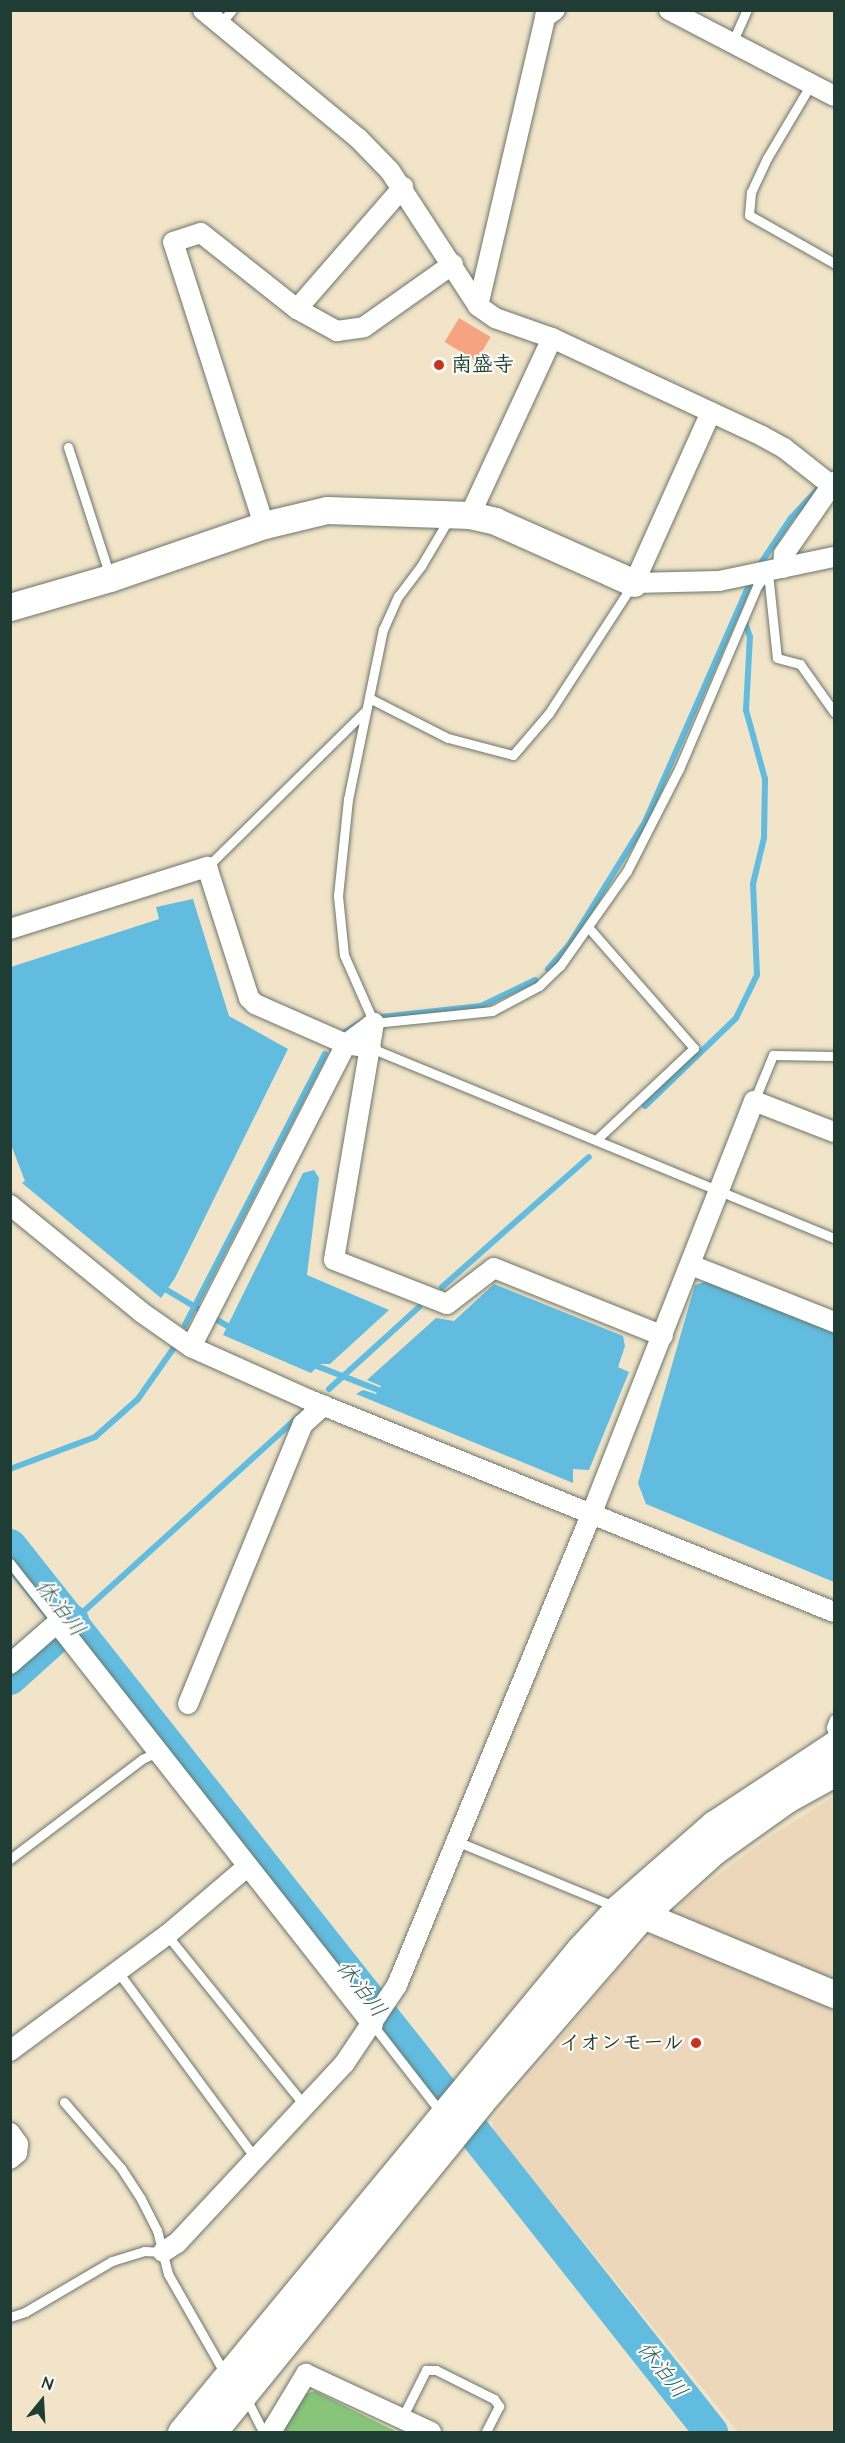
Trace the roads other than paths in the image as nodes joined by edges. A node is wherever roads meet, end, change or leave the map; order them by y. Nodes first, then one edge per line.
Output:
1 (203, 10) edge
2 (669, 10) edge
3 (747, 10) edge
4 (546, 13) edge
5 (226, 17) edge
6 (732, 43) junction
7 (811, 84) junction
8 (834, 96) edge
9 (403, 187) junction
10 (834, 263) edge
11 (453, 264) junction
12 (478, 306) junction
13 (297, 309) junction
14 (552, 338) junction
15 (711, 412) junction
16 (68, 447) dead end
17 (833, 487) edge
18 (462, 514) junction
19 (264, 525) junction
20 (834, 557) edge
21 (776, 570) junction
22 (110, 578) junction
23 (634, 583) junction
24 (10, 607) edge
25 (371, 699) junction
26 (364, 712) junction
27 (834, 712) edge
28 (207, 867) junction
29 (588, 927) junction
30 (10, 930) edge
31 (374, 1023) junction
32 (346, 1044) junction
33 (371, 1048) junction
34 (834, 1056) edge
35 (754, 1101) junction
36 (834, 1132) edge
37 (596, 1140) junction
38 (720, 1190) junction
39 (10, 1205) edge
40 (834, 1238) edge
41 (691, 1265) junction
42 (834, 1322) edge
43 (663, 1336) junction
44 (190, 1347) junction
45 (324, 1405) junction
46 (591, 1515) junction
47 (10, 1563) edge
48 (834, 1612) edge
49 (57, 1623) junction
50 (10, 1664) edge
51 (188, 1704) dead end
52 (834, 1719) edge
53 (834, 1738) edge
54 (834, 1745) edge
55 (157, 1752) junction
56 (834, 1773) edge
57 (456, 1840) junction
58 (10, 1859) edge
59 (247, 1867) junction
60 (631, 1912) junction
61 (167, 1935) junction
62 (118, 1971) junction
63 (834, 1994) edge
64 (375, 2022) junction
65 (10, 2051) edge
66 (64, 2102) dead end
67 (304, 2105) junction
68 (451, 2122) junction
69 (10, 2133) edge
70 (255, 2158) junction
71 (10, 2159) edge
72 (163, 2252) junction
73 (10, 2317) edge
74 (235, 2386) junction
75 (402, 2418) junction
76 (181, 2433) edge
77 (213, 2433) edge
78 (263, 2433) edge
79 (271, 2433) edge
80 (431, 2433) edge
81 (486, 2433) edge

1 - 5 street
2 - 6 street
3 - 6 lane
4 - 12 street
5 - 9 street
6 - 7 street
7 - 8 street
7 - 10 lane
9 - 11 street
9 - 13 street
11 - 12 street
11 - 13 street
12 - 14 street
13 - 19 street
14 - 15 street
14 - 18 street
15 - 17 street
15 - 23 street
16 - 22 lane
17 - 21 street
18 - 19 street
18 - 23 street
18 - 25 lane
19 - 22 street
20 - 21 street
21 - 23 street
21 - 27 lane
21 - 29 lane
22 - 24 street
23 - 25 lane
25 - 26 lane
26 - 28 lane
26 - 31 lane
28 - 30 street
28 - 32 street
29 - 31 lane
29 - 37 lane
31 - 32 street
31 - 33 street
32 - 33 street
32 - 44 street
33 - 37 lane
33 - 43 street
34 - 35 lane
35 - 36 street
35 - 38 street
37 - 38 lane
38 - 40 lane
38 - 41 street
39 - 44 street
41 - 42 street
41 - 43 street
43 - 46 street
44 - 45 street
45 - 46 street
45 - 51 street
46 - 48 street
46 - 57 street
47 - 49 lane
49 - 50 street
49 - 55 street
52 - 53 lane
54 - 60 street
55 - 58 lane
55 - 59 street
56 - 60 street
57 - 60 lane
57 - 64 street
59 - 61 street
59 - 64 street
60 - 63 street
60 - 68 street
61 - 62 street
61 - 67 lane
62 - 65 street
62 - 70 lane
64 - 67 street
64 - 68 lane
66 - 72 lane
67 - 70 street
68 - 74 street
69 - 71 street
70 - 72 street
72 - 73 lane
72 - 74 lane
74 - 76 street
74 - 77 street
74 - 78 lane
75 - 79 street
75 - 80 street
75 - 81 lane

